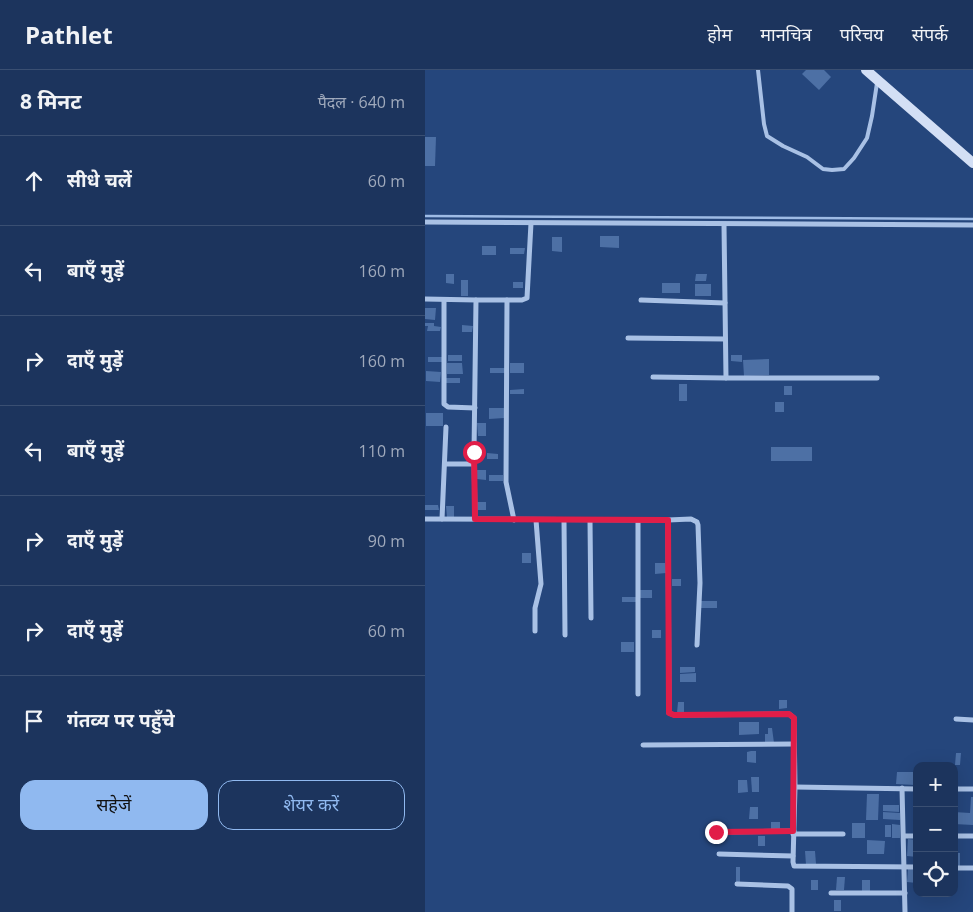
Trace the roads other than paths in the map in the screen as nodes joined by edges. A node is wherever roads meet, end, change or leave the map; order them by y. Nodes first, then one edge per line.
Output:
1 (758, 70) edge
2 (866, 70) edge
3 (877, 80) junction
4 (971, 159) edge
5 (425, 222) edge
6 (531, 224) junction
7 (724, 224) junction
8 (973, 225) edge
9 (425, 299) edge
10 (444, 300) junction
11 (476, 300) junction
12 (507, 300) junction
13 (641, 300) dead end
14 (725, 303) junction
15 (628, 338) dead end
16 (725, 339) junction
17 (653, 377) dead end
18 (726, 378) junction
19 (877, 378) dead end
20 (475, 408) junction
21 (446, 427) dead end
22 (446, 464) junction
23 (474, 464) junction
24 (425, 519) edge
25 (442, 519) junction
26 (475, 519) junction
27 (514, 520) junction
28 (536, 520) junction
29 (564, 520) junction
30 (590, 520) junction
31 (638, 520) junction
32 (668, 520) junction
33 (591, 618) dead end
34 (535, 632) dead end
35 (565, 634) dead end
36 (697, 645) dead end
37 (638, 694) dead end
38 (956, 719) dead end
39 (973, 720) edge
40 (795, 744) junction
41 (643, 745) dead end
42 (795, 787) junction
43 (902, 788) junction
44 (913, 788) edge
45 (958, 789) edge
46 (973, 789) edge
47 (716, 832) dead end
48 (793, 833) junction
49 (843, 834) dead end
50 (904, 836) junction
51 (913, 836) edge
52 (958, 836) edge
53 (973, 836) edge
54 (719, 854) dead end
55 (793, 856) junction
56 (904, 867) junction
57 (913, 867) edge
58 (958, 868) edge
59 (973, 868) edge
60 (737, 884) dead end
61 (831, 893) dead end
62 (905, 893) junction
63 (792, 912) edge
64 (905, 912) edge

1 - 3 lane
2 - 3 main road
3 - 4 main road
5 - 6 street
6 - 7 street
6 - 12 street
7 - 8 street
7 - 14 street
9 - 10 street
10 - 11 street
10 - 20 street
11 - 12 street
11 - 20 street
12 - 27 street
13 - 14 street
14 - 16 street
15 - 16 street
16 - 18 street
17 - 18 street
18 - 19 street
20 - 23 street
21 - 22 street
22 - 23 street
22 - 25 street
23 - 26 street
24 - 25 street
25 - 26 street
26 - 27 street
27 - 28 street
28 - 29 street
28 - 34 street
29 - 30 street
29 - 35 street
30 - 31 street
30 - 33 street
31 - 32 street
31 - 37 street
32 - 36 street
32 - 40 street
38 - 39 street
40 - 41 street
40 - 42 street
42 - 43 street
42 - 48 street
43 - 44 street
43 - 50 street
45 - 46 street
47 - 48 street
48 - 49 street
48 - 55 street
50 - 51 street
50 - 56 street
52 - 53 street
54 - 55 street
55 - 56 street
56 - 57 street
56 - 62 street
58 - 59 street
60 - 63 street
61 - 62 street
62 - 64 street

